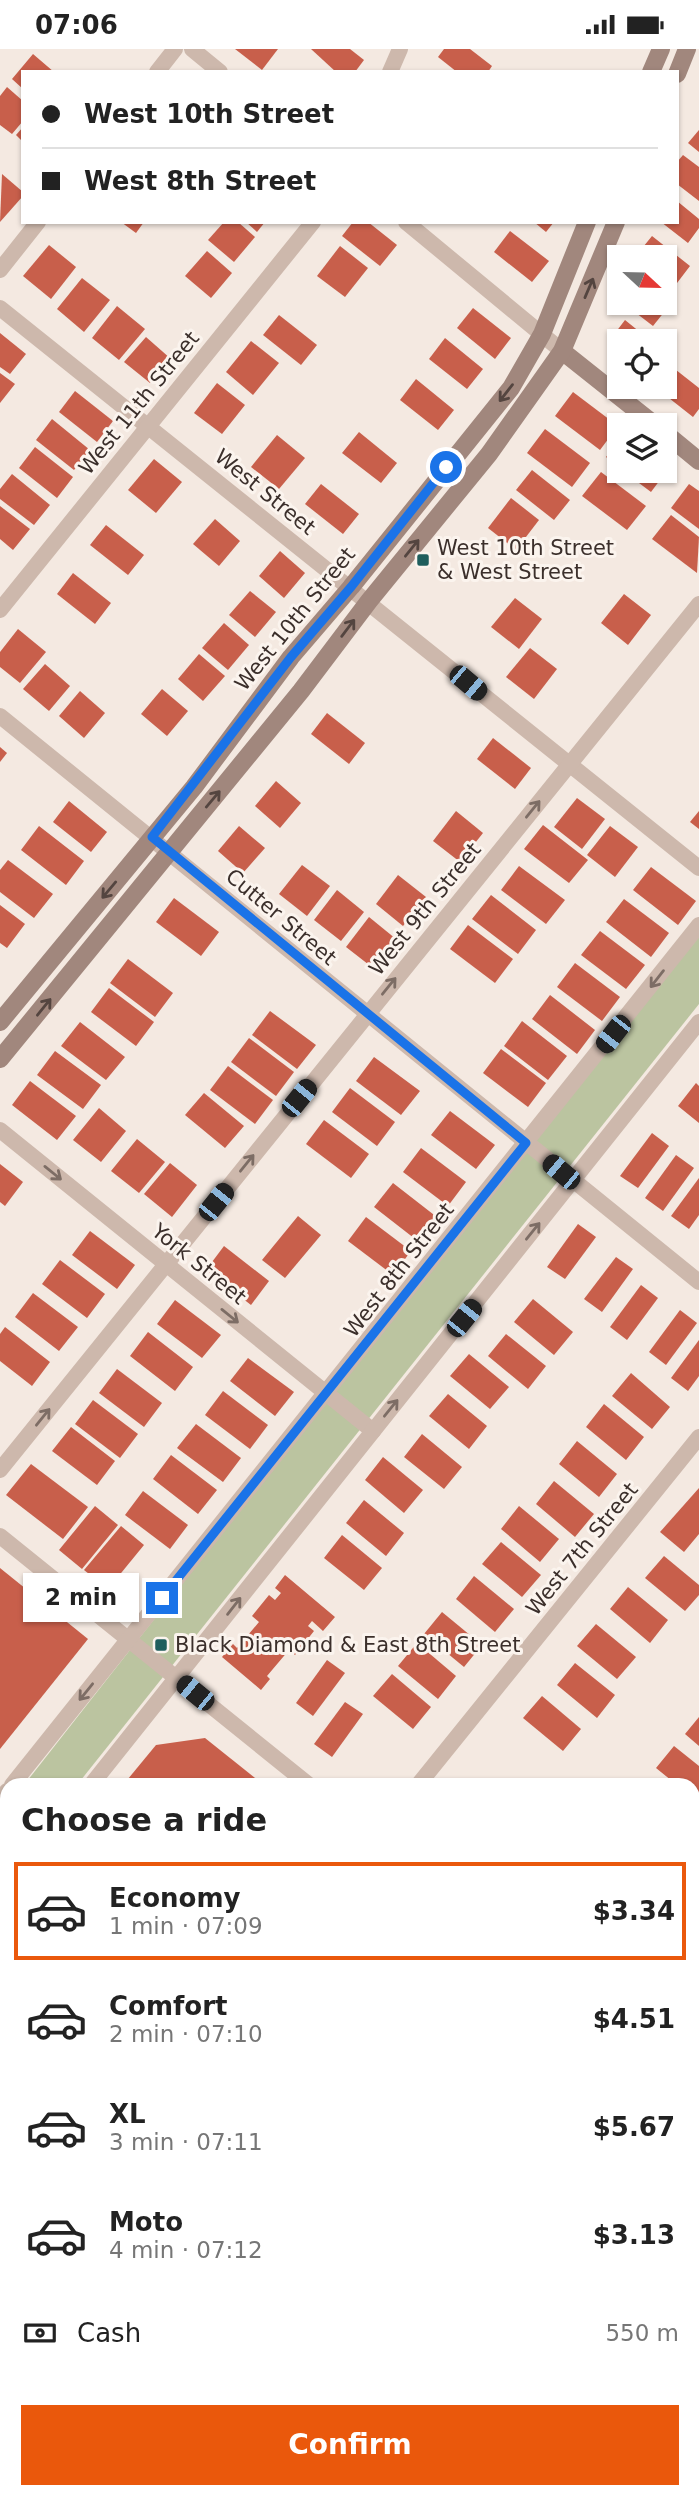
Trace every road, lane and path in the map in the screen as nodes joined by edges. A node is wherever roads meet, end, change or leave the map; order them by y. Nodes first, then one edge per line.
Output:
1 (175, 49) edge
2 (192, 49) edge
3 (400, 49) edge
4 (661, 49) edge
5 (687, 49) edge
6 (159, 70) edge
7 (218, 70) edge
8 (391, 70) edge
9 (652, 70) edge
10 (679, 70) edge
11 (36, 224) edge
12 (311, 224) edge
13 (409, 224) edge
14 (586, 224) edge
15 (615, 224) edge
16 (0, 271) edge
17 (0, 308) edge
18 (542, 334) junction
19 (562, 351) junction
20 (640, 413) edge
21 (148, 425) junction
22 (677, 443) edge
23 (699, 461) edge
24 (351, 587) junction
25 (369, 601) junction
26 (699, 604) edge
27 (0, 610) edge
28 (0, 716) edge
29 (569, 766) junction
30 (152, 837) junction
31 (170, 851) junction
32 (699, 868) edge
33 (699, 925) edge
34 (366, 1014) junction
35 (0, 1022) edge
36 (699, 1022) edge
37 (0, 1059) edge
38 (0, 1130) edge
39 (526, 1143) junction
40 (573, 1182) junction
41 (166, 1264) junction
42 (699, 1282) edge
43 (328, 1394) junction
44 (373, 1431) junction
45 (698, 1441) edge
46 (0, 1470) edge
47 (0, 1536) edge
48 (129, 1639) junction
49 (177, 1678) junction
50 (18, 1778) edge
51 (97, 1778) edge
52 (300, 1778) edge
53 (424, 1778) edge

1 - 6 street
2 - 7 street
3 - 8 street
4 - 9 main road
5 - 10 main road
11 - 16 street
12 - 21 street, West 11th Street
13 - 18 street
14 - 18 main road, West 10th Street
19 -> 15 main road
17 - 21 street, West Street
18 - 19 street
18 -> 24 main road, West 10th Street
19 - 20 main road
25 -> 19 main road
21 - 24 street, West Street
21 - 27 street, West 11th Street
22 - 23 main road
24 - 25 street, West Street
24 - 30 main road, West 10th Street
25 - 29 street, West Street
31 -> 25 main road
26 - 29 street, West 9th Street
28 - 30 street, Cutter Street
29 - 32 street, West Street
34 -> 29 street, West 9th Street
30 - 31 street, Cutter Street
30 -> 35 main road, West 10th Street
31 - 34 street, Cutter Street
37 -> 31 main road
33 -> 39 street, West 8th Street
34 - 39 street, Cutter Street
41 -> 34 street, West 9th Street
36 - 40 street
38 -> 41 street, York Street
39 - 40 street, Cutter Street
39 - 43 street, West 8th Street
40 - 42 street, Cutter Street
44 -> 40 street
41 -> 43 street, York Street
46 -> 41 street, West 9th Street
43 - 44 street, York Street
43 - 48 street, West 8th Street
49 -> 44 street
45 - 53 street, West 7th Street
47 - 48 street
48 - 49 street
48 -> 50 street, West 8th Street
49 - 51 street
49 - 52 street

